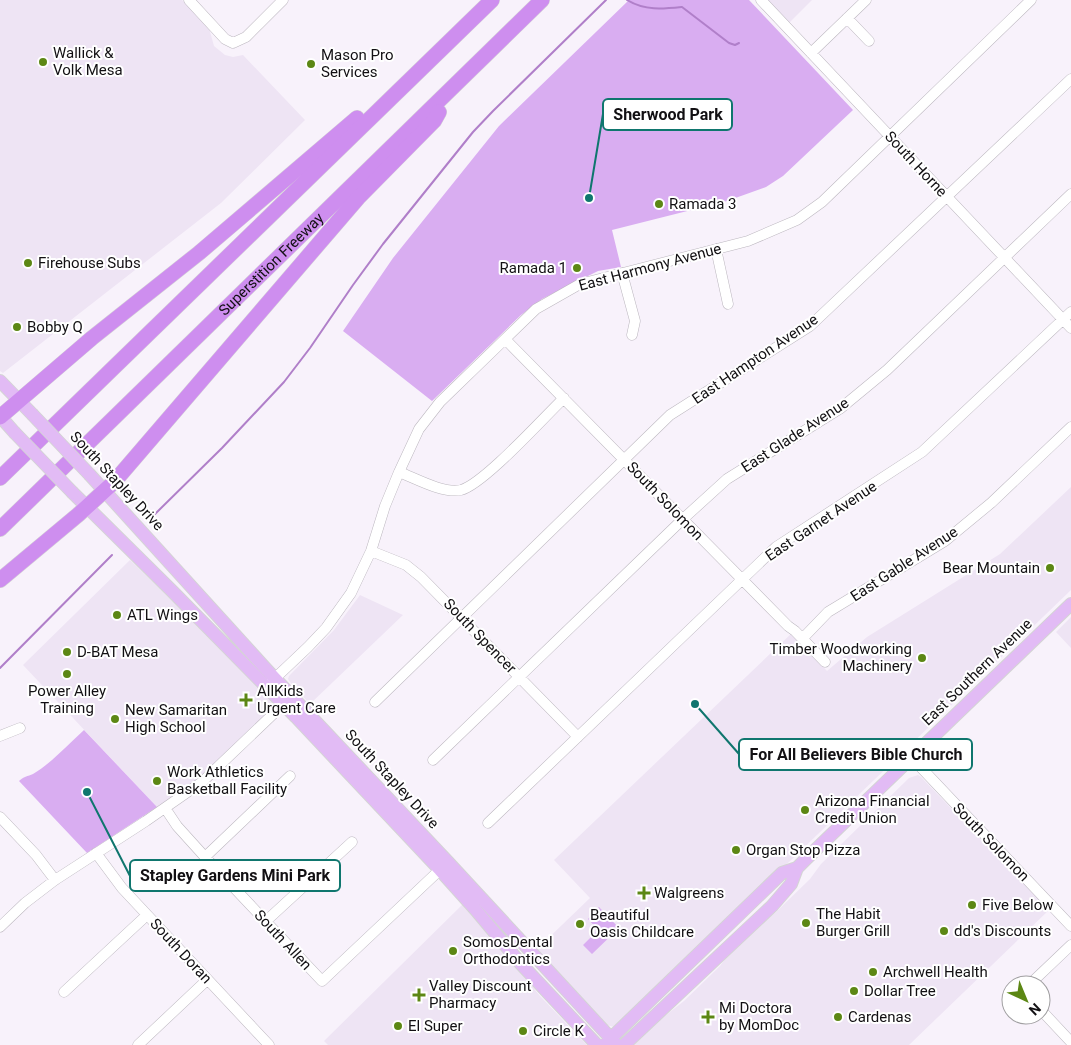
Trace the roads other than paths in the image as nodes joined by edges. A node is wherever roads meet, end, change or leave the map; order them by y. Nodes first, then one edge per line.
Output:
1 (189, 0) edge
2 (283, 0) edge
3 (491, 0) edge
4 (542, 0) edge
5 (761, 0) edge
6 (866, 0) edge
7 (1032, 0) edge
8 (847, 18) junction
9 (869, 41) dead end
10 (811, 53) junction
11 (1071, 79) edge
12 (457, 84) junction
13 (890, 136) junction
14 (1071, 194) edge
15 (947, 197) junction
16 (716, 249) junction
17 (1005, 257) junction
18 (622, 273) junction
19 (728, 304) dead end
20 (1071, 312) edge
21 (1063, 319) junction
22 (1071, 328) edge
23 (632, 335) dead end
24 (505, 338) junction
25 (0, 381) edge
26 (564, 398) junction
27 (19, 401) junction
28 (0, 417) edge
29 (1071, 427) edge
30 (625, 460) junction
31 (399, 472) junction
32 (0, 478) edge
33 (105, 491) junction
34 (87, 507) junction
35 (683, 519) junction
36 (0, 529) edge
37 (371, 551) junction
38 (742, 579) junction
39 (0, 580) edge
40 (174, 592) junction
41 (1071, 604) edge
42 (213, 612) junction
43 (461, 617) junction
44 (202, 622) junction
45 (802, 638) junction
46 (244, 645) junction
47 (825, 662) dead end
48 (520, 677) junction
49 (270, 682) junction
50 (288, 701) junction
51 (375, 702) dead end
52 (20, 728) dead end
53 (0, 736) edge
54 (578, 737) junction
55 (911, 757) junction
56 (433, 760) dead end
57 (290, 776) dead end
58 (165, 808) junction
59 (0, 817) edge
60 (488, 823) dead end
61 (352, 842) dead end
62 (96, 853) junction
63 (205, 857) junction
64 (444, 866) junction
65 (797, 868) junction
66 (54, 880) junction
67 (756, 899) junction
68 (147, 915) junction
69 (266, 921) junction
70 (1071, 926) edge
71 (0, 927) edge
72 (498, 935) junction
73 (712, 941) junction
74 (1071, 945) edge
75 (722, 952) junction
76 (532, 955) junction
77 (1040, 975) edge
78 (208, 980) junction
79 (686, 986) junction
80 (64, 992) dead end
81 (1051, 1021) edge
82 (1071, 1042) edge
83 (610, 1043) edge
84 (138, 1045) edge
85 (269, 1045) edge
86 (597, 1045) edge
87 (624, 1045) edge

1 - 2 street
3 - 27 highway
3 - 32 highway
4 - 12 highway, Superstition Freeway
5 - 10 street, South Horne
6 - 8 street
7 - 13 street, East Harmony Avenue
8 - 9 street
8 - 10 street
10 - 13 street, South Horne
11 - 15 street, East Hampton Avenue
12 - 33 highway
12 - 36 highway, Superstition Freeway
13 - 15 street, South Horne
13 - 16 street, East Harmony Avenue
14 - 17 street, East Glade Avenue
15 - 17 street, South Horne
15 - 30 street, East Hampton Avenue
16 - 18 street, East Harmony Avenue
16 - 19 street
17 - 21 street, South Horne
17 - 35 street, East Glade Avenue
18 - 23 street
18 - 24 street, East Harmony Avenue
20 - 21 street, East Garnet Avenue
21 - 22 street, South Horne
21 - 38 street, East Garnet Avenue
24 - 26 street, South Solomon
24 - 31 street, East Harmony Avenue
25 - 27 main road, South Stapley Drive
26 - 30 street, South Solomon
26 - 31 street
27 - 28 highway
27 - 33 main road, South Stapley Drive, bridge
28 - 34 main road, South Stapley Drive, bridge
29 - 45 street, East Gable Avenue
30 - 35 street, South Solomon
30 - 43 street, East Hampton Avenue
31 - 37 street, East Harmony Avenue
33 - 34 highway
33 - 42 main road, South Stapley Drive
34 - 39 highway
34 - 40 main road, South Stapley Drive
35 - 38 street, South Solomon
35 - 48 street, East Glade Avenue
37 - 43 street, South Spencer
37 - 49 street, East Harmony Avenue
38 - 45 street, South Solomon
38 - 54 street, East Garnet Avenue
40 - 42 main road
40 - 44 main road, South Stapley Drive
41 - 55 main road, East Southern Avenue
42 - 46 main road, South Stapley Drive
43 - 48 street, South Spencer
43 - 51 street, East Hampton Avenue
44 - 46 main road
44 - 49 main road, South Stapley Drive
45 - 47 street, South Solomon
46 - 49 main road, South Stapley Drive
48 - 54 street, South Spencer
48 - 56 street, East Glade Avenue
49 - 50 main road, South Stapley Drive
50 - 58 street
50 - 64 main road, South Stapley Drive
52 - 53 street
54 - 60 street, East Garnet Avenue
55 - 65 main road, East Southern Avenue
55 - 70 street, South Solomon
57 - 63 street
58 - 62 street
58 - 63 street, South Allen
59 - 66 street
61 - 69 street
62 - 66 street
62 - 68 street, South Doran
63 - 69 street, South Allen
64 - 69 street, South Allen
64 - 72 main road, South Stapley Drive
64 - 76 main road, South Stapley Drive
65 - 67 main road, East Southern Avenue
65 - 75 main road, East Southern Avenue
66 - 71 street
67 - 73 main road, East Southern Avenue
67 - 75 main road
68 - 78 street, South Doran
68 - 80 street
72 - 76 main road
72 - 86 main road, South Stapley Drive
73 - 79 main road
73 - 83 main road, East Southern Avenue
74 - 77 street
75 - 79 main road, East Southern Avenue
76 - 83 main road, South Stapley Drive
78 - 84 street
78 - 85 street, South Doran
79 - 87 main road, East Southern Avenue
81 - 82 street

